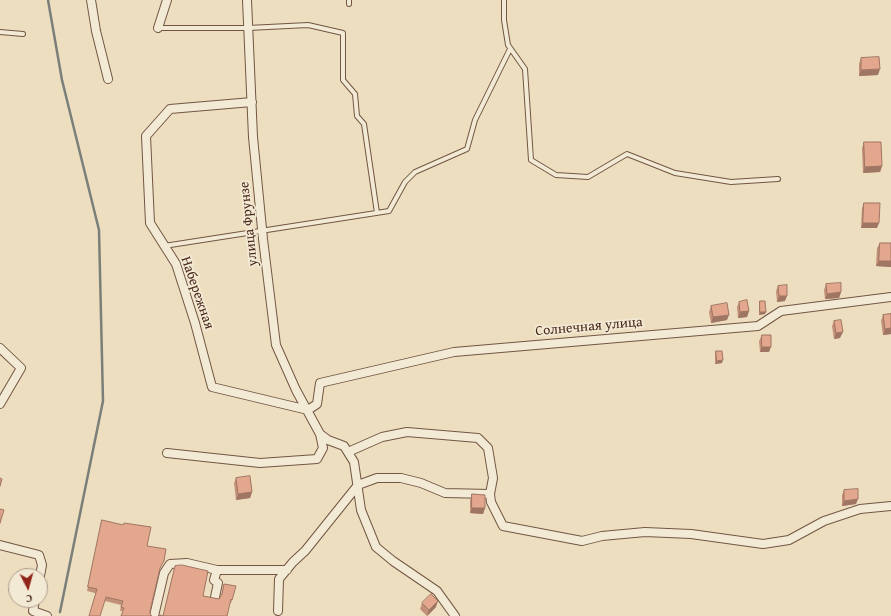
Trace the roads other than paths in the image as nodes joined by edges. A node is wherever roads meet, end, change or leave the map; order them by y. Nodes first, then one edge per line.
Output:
1 (91, 0) edge
2 (167, 0) edge
3 (247, 0) edge
4 (504, 0) edge
5 (158, 28) joint
6 (248, 28) junction
7 (0, 32) edge
8 (23, 34) dead end
9 (510, 49) junction
10 (108, 80) dead end
11 (252, 102) junction
12 (778, 179) dead end
13 (377, 213) junction
14 (263, 231) junction
15 (164, 246) junction
16 (891, 297) edge
17 (0, 348) edge
18 (0, 404) edge
19 (308, 410) junction
20 (320, 434) junction
21 (348, 452) junction
22 (167, 453) dead end
23 (358, 485) junction
24 (490, 494) junction
25 (891, 506) edge
26 (0, 546) edge
27 (41, 568) edge
28 (217, 570) junction
29 (286, 570) junction
30 (214, 598) edge
31 (34, 608) edge
32 (278, 611) dead end
33 (47, 616) edge
34 (154, 616) edge
35 (455, 616) edge

1 - 10 street
2 - 5 street
3 - 6 street, улица Фрунзе
4 - 9 lane
5 - 6 lane
6 - 11 street, улица Фрунзе
6 - 13 lane
7 - 8 lane
9 - 12 lane
9 - 13 lane
11 - 14 street, улица Фрунзе
11 - 15 street, Набережная
13 - 14 lane
14 - 15 lane
14 - 19 street, улица Фрунзе
15 - 19 street, Набережная
16 - 19 street, Солнечная улица
17 - 18 street
19 - 20 street, улица Фрунзе
20 - 21 street
20 - 22 street
21 - 23 street
21 - 24 street
23 - 24 street
23 - 29 street
23 - 35 street
24 - 25 street
26 - 27 street
28 - 29 street
28 - 30 street
28 - 34 street
29 - 32 street
31 - 33 street

